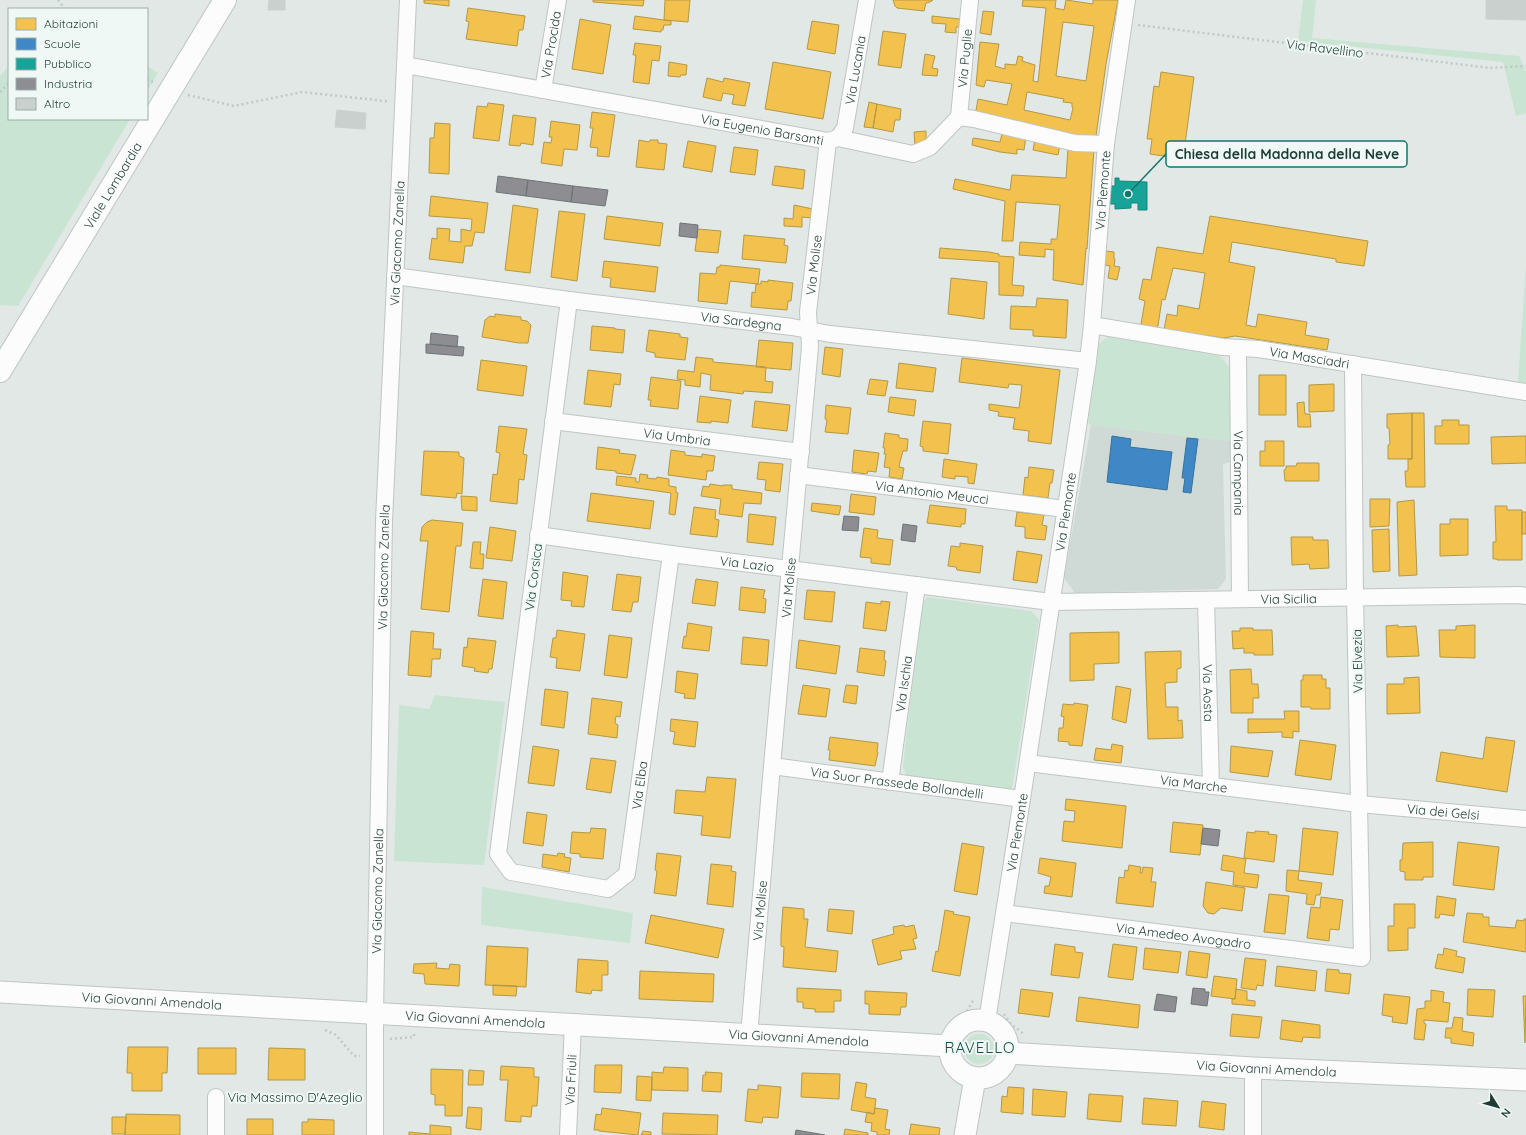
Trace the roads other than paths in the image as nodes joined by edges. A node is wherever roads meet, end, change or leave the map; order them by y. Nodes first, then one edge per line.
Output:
1 (225, 0) edge
2 (408, 0) edge
3 (558, 0) edge
4 (867, 0) edge
5 (970, 0) edge
6 (1127, 0) edge
7 (405, 64) junction
8 (543, 90) junction
9 (959, 117) junction
10 (833, 139) junction
11 (1106, 144) junction
12 (395, 276) junction
13 (569, 300) junction
14 (1092, 325) junction
15 (809, 330) junction
16 (1238, 348) junction
17 (1088, 361) junction
18 (1353, 364) junction
19 (0, 371) edge
20 (1526, 392) edge
21 (553, 421) junction
22 (800, 452) junction
23 (798, 475) junction
24 (1065, 509) junction
25 (538, 535) junction
26 (671, 554) junction
27 (790, 569) junction
28 (916, 585) junction
29 (1526, 596) edge
30 (1355, 597) junction
31 (1240, 599) junction
32 (1206, 600) junction
33 (1051, 602) junction
34 (1028, 763) junction
35 (772, 766) junction
36 (890, 782) junction
37 (1211, 786) junction
38 (1022, 799) junction
39 (1359, 804) junction
40 (1526, 820) edge
41 (498, 854) joint
42 (1004, 914) junction
43 (1362, 958) joint
44 (0, 992) edge
45 (375, 1013) junction
46 (987, 1021) junction
47 (573, 1024) junction
48 (749, 1035) junction
49 (950, 1046) junction
50 (1008, 1053) junction
51 (1253, 1068) junction
52 (975, 1078) junction
53 (1526, 1080) edge
54 (216, 1097) road end
55 (216, 1135) edge
56 (375, 1135) edge
57 (568, 1135) edge
58 (965, 1135) edge
59 (1253, 1135) edge

1 - 19 main road, Viale Lombardia
2 - 7 street, Via Giacomo Zanella
3 - 8 street, Via Procida
4 - 10 street, Via Lucania
5 - 9 street, Via Puglie
6 - 11 street, Via Piemonte
7 - 8 street, Via Eugenio Barsanti
7 - 12 street, Via Giacomo Zanella
8 - 10 street, Via Eugenio Barsanti
9 - 10 street, Via Eugenio Barsanti
9 - 11 street
10 - 15 street, Via Molise
11 - 14 street, Via Piemonte
12 - 13 street, Via Sardegna
12 - 45 street, Via Giacomo Zanella
13 - 15 street, Via Sardegna
13 - 21 street, Via Corsica
14 - 16 street, Via Masciadri
14 - 17 street, Via Piemonte
15 - 17 street, Via Sardegna
15 - 22 street, Via Molise
16 - 18 street, Via Masciadri
16 - 31 street, Via Campania
17 - 24 street, Via Piemonte
18 - 20 street, Via Masciadri
18 - 30 street, Via Elvezia
21 - 22 street, Via Umbria
21 - 25 street, Via Corsica
22 - 23 street, Via Molise
23 - 24 street, Via Antonio Meucci
23 - 27 street, Via Molise
24 - 33 street, Via Piemonte
25 - 26 street, Via Lazio
25 - 41 street, Via Corsica
26 - 27 street, Via Lazio
26 - 41 street, Via Elba
27 - 28 street, Via Lazio
27 - 35 street, Via Molise
28 - 33 street, Via Lazio
28 - 36 street, Via Ischia
29 - 30 street, Via Sicilia
30 - 31 street, Via Sicilia
30 - 39 street, Via Elvezia
31 - 32 street, Via Sicilia
32 - 33 street, Via Sicilia
32 - 37 street, Via Aosta
33 - 34 street, Via Piemonte
34 - 37 street, Via Marche
34 - 38 street, Via Piemonte
35 - 36 street, Via Suor Prassede Bollandelli
35 - 48 street, Via Molise
36 - 38 street, Via Suor Prassede Bollandelli
37 - 39 street, Via Marche
38 - 42 street, Via Piemonte
39 - 40 street, Via dei Gelsi
39 - 43 street, Via Elvezia
42 - 43 street, Via Amedeo Avogadro
42 - 46 street, Via Piemonte
44 - 45 street, Via Giovanni Amendola
45 - 47 street, Via Giovanni Amendola
45 - 56 street, Via Giacomo Zanella
46 - 49 street
46 - 50 street
47 - 48 street, Via Giovanni Amendola
47 - 57 street, Via Friuli
48 - 49 street, Via Giovanni Amendola
49 - 52 street
50 - 51 street, Via Giovanni Amendola
50 - 52 street
51 - 53 street, Via Giovanni Amendola
51 - 59 street
52 - 58 street
54 - 55 street

